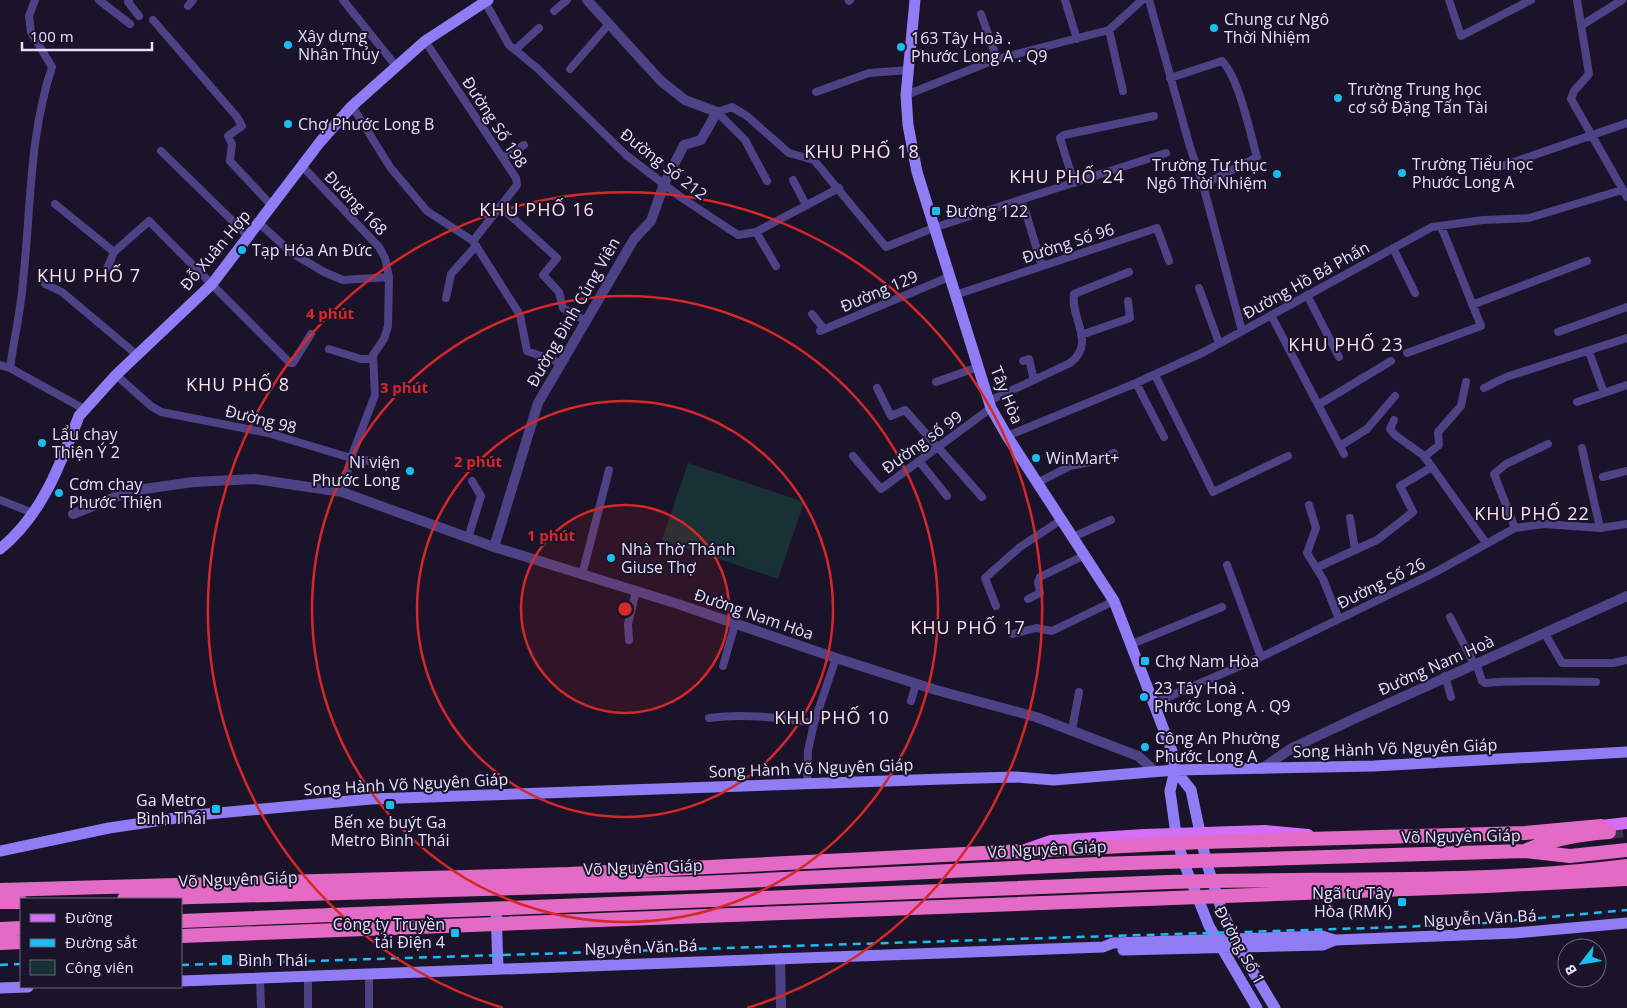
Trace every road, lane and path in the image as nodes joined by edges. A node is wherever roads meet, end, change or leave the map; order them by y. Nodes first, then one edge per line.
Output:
1 (35, 0) edge
2 (99, 0) edge
3 (129, 0) edge
4 (343, 0) edge
5 (567, 0) edge
6 (587, 0) edge
7 (915, 0) edge
8 (1065, 0) edge
9 (1142, 0) edge
10 (1150, 0) edge
11 (1448, 0) edge
12 (1510, 0) edge
13 (1531, 0) edge
14 (1577, 0) edge
15 (1622, 0) edge
16 (486, 1) edge
17 (1134, 2) edge
18 (1513, 9) junction
19 (554, 10) dead end
20 (981, 14) dead end
21 (139, 16) dead end
22 (153, 20) dead end
23 (130, 24) dead end
24 (609, 24) junction
25 (1582, 25) junction
26 (539, 28) dead end
27 (1109, 30) junction
28 (1077, 39) junction
29 (425, 41) junction
30 (515, 50) junction
31 (997, 59) junction
32 (396, 66) junction
33 (570, 69) dead end
34 (909, 70) junction
35 (1170, 78) junction
36 (1123, 91) dead end
37 (816, 92) dead end
38 (906, 95) junction
39 (352, 106) junction
40 (717, 112) junction
41 (1154, 116) dead end
42 (1627, 123) edge
43 (1592, 136) junction
44 (524, 146) dead end
45 (161, 151) dead end
46 (1166, 153) dead end
47 (503, 158) junction
48 (302, 166) junction
49 (1499, 167) dead end
50 (793, 180) dead end
51 (767, 181) dead end
52 (1074, 183) junction
53 (664, 184) junction
54 (1203, 184) junction
55 (839, 188) junction
56 (1625, 194) edge
57 (1022, 200) junction
58 (55, 204) dead end
59 (806, 205) junction
60 (272, 206) junction
61 (502, 207) junction
62 (259, 224) junction
63 (1441, 226) junction
64 (933, 228) junction
65 (756, 232) junction
66 (249, 237) junction
67 (474, 244) junction
68 (1393, 248) junction
69 (114, 252) junction
70 (1169, 261) dead end
71 (1588, 261) dead end
72 (776, 266) dead end
73 (1042, 266) junction
74 (107, 269) dead end
75 (1129, 272) dead end
76 (388, 277) junction
77 (949, 277) junction
78 (45, 284) dead end
79 (212, 284) junction
80 (1199, 288) dead end
81 (1415, 293) dead end
82 (955, 295) junction
83 (1307, 295) junction
84 (446, 298) dead end
85 (1128, 301) dead end
86 (1472, 305) junction
87 (1627, 307) edge
88 (812, 314) dead end
89 (1270, 315) junction
90 (586, 321) junction
91 (1242, 331) junction
92 (1558, 332) dead end
93 (311, 334) dead end
94 (1081, 335) junction
95 (1627, 338) edge
96 (1219, 343) junction
97 (329, 348) dead end
98 (1589, 352) junction
99 (1407, 353) dead end
100 (137, 355) junction
101 (1339, 357) dead end
102 (373, 359) junction
103 (1022, 361) dead end
104 (1391, 361) dead end
105 (561, 363) junction
106 (0, 365) edge
107 (978, 367) junction
108 (10, 368) junction
109 (116, 374) junction
110 (1155, 375) junction
111 (1034, 380) junction
112 (936, 382) dead end
113 (1466, 382) dead end
114 (1136, 384) junction
115 (1627, 385) edge
116 (877, 388) dead end
117 (1484, 388) dead end
118 (1604, 393) junction
119 (1395, 396) dead end
120 (1577, 402) dead end
121 (990, 404) junction
122 (1318, 405) junction
123 (84, 409) junction
124 (1394, 420) dead end
125 (1006, 436) junction
126 (1164, 437) dead end
127 (1548, 444) dead end
128 (1340, 446) junction
129 (938, 447) junction
130 (1582, 448) dead end
131 (1114, 452) dead end
132 (1344, 454) dead end
133 (853, 456) dead end
134 (1288, 456) dead end
135 (1424, 457) junction
136 (351, 458) junction
137 (919, 461) junction
138 (395, 465) dead end
139 (1432, 467) junction
140 (609, 470) dead end
141 (1627, 471) edge
142 (1603, 477) dead end
143 (472, 481) dead end
144 (1038, 483) junction
145 (342, 492) junction
146 (948, 496) dead end
147 (982, 497) dead end
148 (0, 500) edge
149 (1309, 506) dead end
150 (33, 513) junction
151 (73, 514) dead end
152 (1350, 518) dead end
153 (1062, 520) junction
154 (1111, 520) dead end
155 (1627, 524) edge
156 (1515, 528) junction
157 (1600, 528) junction
158 (1073, 537) junction
159 (468, 538) junction
160 (1486, 543) junction
161 (494, 547) junction
162 (0, 549) edge
163 (1355, 550) junction
164 (1085, 555) junction
165 (1227, 564) dead end
166 (1316, 568) junction
167 (582, 575) junction
168 (636, 591) junction
169 (1627, 596) edge
170 (1028, 599) dead end
171 (1114, 602) junction
172 (996, 606) dead end
173 (1222, 608) dead end
174 (1450, 617) dead end
175 (1339, 619) junction
176 (735, 624) junction
177 (1013, 634) dead end
178 (1545, 634) junction
179 (629, 640) dead end
180 (1132, 644) junction
181 (1261, 657) junction
182 (836, 658) junction
183 (1627, 660) edge
184 (1475, 664) junction
185 (723, 666) dead end
186 (1445, 676) junction
187 (1596, 682) dead end
188 (916, 684) junction
189 (1079, 692) dead end
190 (1451, 697) dead end
191 (911, 701) dead end
192 (1154, 703) junction
193 (709, 718) dead end
194 (814, 722) junction
195 (1072, 730) junction
196 (1627, 752) edge
197 (1260, 769) junction
198 (1175, 770) junction
199 (1156, 772) junction
200 (807, 784) junction
201 (1627, 823) edge
202 (1600, 831) junction
203 (1201, 838) junction
204 (1177, 839) junction
205 (1092, 848) junction
206 (1627, 850) edge
207 (0, 851) edge
208 (1023, 851) junction
209 (1524, 852) junction
210 (1206, 860) junction
211 (1183, 861) junction
212 (1162, 862) junction
213 (1122, 863) junction
214 (1627, 866) edge
215 (1627, 879) edge
216 (1212, 881) junction
217 (1190, 882) junction
218 (0, 890) edge
219 (1196, 896) junction
220 (1217, 896) junction
221 (159, 898) edge
222 (0, 902) edge
223 (20, 902) edge
224 (496, 909) junction
225 (182, 921) edge
226 (1627, 922) edge
227 (497, 924) junction
228 (20, 928) edge
229 (0, 929) edge
230 (182, 936) edge
231 (20, 942) edge
232 (0, 943) edge
233 (1236, 943) junction
234 (1218, 944) junction
235 (780, 958) junction
236 (498, 969) junction
237 (369, 974) junction
238 (308, 976) junction
239 (260, 978) junction
240 (182, 981) edge
241 (20, 987) edge
242 (0, 988) edge
243 (261, 1008) edge
244 (308, 1008) edge
245 (369, 1008) edge
246 (782, 1008) edge
247 (1257, 1008) edge
248 (1275, 1008) edge

1 - 108 street
2 - 23 street
3 - 21 street
4 - 32 street
5 - 19 street
6 - 24 street
7 - 34 main road, Tây Hòa
8 - 28 street
9 - 17 street
10 - 35 street
11 - 18 street
12 - 18 street
13 - 18 street
14 - 25 street
15 - 25 street
16 - 29 main road, Đỗ Xuân Hợp
16 - 30 street, Đường Số 212
17 - 27 street
20 - 31 street
22 - 60 street
24 - 33 street
24 - 40 street
25 - 43 street
26 - 30 street
27 - 28 street
27 - 36 street
28 - 31 street
29 - 32 main road, Đỗ Xuân Hợp
29 - 47 street, Đường Số 198
30 - 53 street, Đường Số 212
31 - 38 street
32 - 39 main road, Đỗ Xuân Hợp
34 - 37 street
34 - 38 main road, Tây Hòa
35 - 54 street
35 - 54 street
38 - 64 main road, Tây Hòa
39 - 48 main road, Đỗ Xuân Hợp
39 - 67 street
40 - 51 street
40 - 53 street, Đường Đinh Củng Viên
40 - 55 street
41 - 52 street
42 - 43 street
43 - 49 street
43 - 56 street
44 - 47 street
45 - 66 street
46 - 52 street
47 - 61 street, Đường Số 198
48 - 60 main road, Đỗ Xuân Hợp
48 - 76 street, Đường 168
50 - 59 street
52 - 57 street
53 - 65 street, Đường Số 212
53 - 90 street, Đường Đinh Củng Viên
54 - 91 street
55 - 59 street
55 - 64 street
56 - 63 street, Đường Hồ Bá Phấn
57 - 64 street
57 - 73 street
58 - 69 street
59 - 65 street
60 - 62 main road, Đỗ Xuân Hợp
61 - 67 street, Đường Số 198
61 - 90 street
62 - 66 main road, Đỗ Xuân Hợp
62 - 76 street
63 - 68 street, Đường Hồ Bá Phấn
63 - 86 street
64 - 77 main road, Tây Hòa
65 - 72 street
66 - 79 main road, Đỗ Xuân Hợp
67 - 84 street, Đường Số 198
67 - 105 street
68 - 81 street
68 - 83 street, Đường Hồ Bá Phấn
69 - 74 street
69 - 79 street
70 - 73 street, Đường Số 96
71 - 86 street
73 - 82 street, Đường Số 96
75 - 94 street
76 - 102 street, Đường 168
77 - 82 main road, Tây Hòa
77 - 88 street, Đường 129
78 - 100 street
79 - 93 street
79 - 100 main road, Đỗ Xuân Hợp
80 - 96 street
82 - 107 main road, Tây Hòa
83 - 89 street, Đường Hồ Bá Phấn
83 - 101 street
85 - 94 street
86 - 99 street
87 - 92 street
89 - 91 street, Đường Hồ Bá Phấn
89 - 122 street
90 - 105 street, Đường Đinh Củng Viên
91 - 96 street, Đường Hồ Bá Phấn
94 - 111 street, Đường số 99
95 - 98 street
96 - 110 street, Đường Hồ Bá Phấn
97 - 102 street
98 - 117 street
98 - 118 street
100 - 109 main road, Đỗ Xuân Hợp
102 - 136 street
103 - 111 street
104 - 122 street
105 - 161 street, Đường Đinh Củng Viên
106 - 108 street
107 - 112 street
107 - 121 main road, Tây Hòa
108 - 123 street
109 - 123 main road, Đỗ Xuân Hợp
109 - 136 street, Đường 98
110 - 114 street, Đường Hồ Bá Phấn
110 - 134 street
111 - 121 street, Đường số 99
113 - 135 street
114 - 125 street, Đường Hồ Bá Phấn
114 - 126 street
115 - 118 street
116 - 129 street
118 - 120 street
119 - 128 street
121 - 125 main road, Tây Hòa
121 - 129 street, Đường số 99
122 - 128 street
123 - 150 main road, Đỗ Xuân Hợp
124 - 135 street
125 - 144 main road, Tây Hòa
127 - 156 street
128 - 132 street
129 - 137 street, Đường số 99
129 - 147 street
130 - 157 street
131 - 144 street
133 - 137 street, Đường số 99
135 - 139 street
136 - 138 street, Đường 98
136 - 145 street
137 - 146 street
139 - 160 street
139 - 163 street
140 - 167 street
141 - 142 street
143 - 159 street
144 - 153 main road, Tây Hòa
145 - 151 street, Đường Nam Hòa
145 - 159 street, Đường Nam Hòa
148 - 150 street
149 - 166 street
150 - 162 main road, Đỗ Xuân Hợp
152 - 163 street
153 - 158 main road, Tây Hòa
153 - 172 street
154 - 158 street
155 - 157 street, Đường Số 26
156 - 157 street, Đường Số 26
156 - 160 street, Đường Số 26
158 - 164 main road, Tây Hòa
159 - 161 street, Đường Nam Hòa
160 - 175 street, Đường Số 26
161 - 167 street, Đường Nam Hòa
163 - 166 street
164 - 170 street
164 - 171 main road, Tây Hòa
165 - 181 street
166 - 175 street
167 - 168 street, Đường Nam Hòa
168 - 176 street, Đường Nam Hòa
168 - 179 street
169 - 178 street, Đường Nam Hoà
171 - 177 street
171 - 180 main road, Tây Hòa
173 - 180 street
174 - 184 street
175 - 181 street, Đường Số 26
176 - 182 street, Đường Nam Hòa
176 - 185 street
178 - 183 street
178 - 184 street, Đường Nam Hoà
180 - 192 main road, Tây Hòa
181 - 192 street, Đường Số 26
182 - 188 street, Đường Nam Hòa
182 - 194 street
184 - 186 street, Đường Nam Hoà
184 - 187 street
186 - 190 street
186 - 197 street, Đường Nam Hoà
188 - 191 street
188 - 195 street, Đường Nam Hòa
189 - 195 street
192 - 198 main road, Tây Hòa
193 - 194 street
194 - 200 street
195 - 199 street, Đường Nam Hòa
196 - 197 main road, Song Hành Võ Nguyên Giáp
197 - 198 main road, Song Hành Võ Nguyên Giáp
198 - 199 main road, Song Hành Võ Nguyên Giáp
198 - 203 main road, Tây Hòa
198 - 204 main road, Tây Hòa
199 - 200 main road, Song Hành Võ Nguyên Giáp
200 - 207 main road, Song Hành Võ Nguyên Giáp
201 - 202 main road
202 - 203 highway, Võ Nguyên Giáp
202 - 209 highway
203 - 204 highway, Võ Nguyên Giáp
203 - 210 main road, Tây Hòa
204 - 205 highway, Võ Nguyên Giáp
204 - 208 main road, Võ Nguyên Giáp
204 - 211 main road, Tây Hòa
204 - 212 highway
205 - 208 highway, Võ Nguyên Giáp
205 - 213 highway
206 - 209 highway, Võ Nguyên Giáp
208 - 218 highway, Võ Nguyên Giáp
209 - 210 highway, Võ Nguyên Giáp
210 - 211 highway, Võ Nguyên Giáp
210 - 216 main road, Tây Hòa
211 - 212 highway, Võ Nguyên Giáp
211 - 217 main road, Đường Số 1
212 - 213 highway, Võ Nguyên Giáp
213 - 221 highway, Võ Nguyên Giáp
214 - 216 highway
215 - 220 highway
216 - 217 highway
216 - 220 main road, Tây Hòa
217 - 219 main road, Đường Số 1
217 - 224 highway
219 - 220 highway
219 - 227 highway
219 - 234 main road, Đường Số 1
220 - 233 main road, Đường Số 1
222 - 223 highway
224 - 225 highway
224 - 227 main road
226 - 233 main road, Nguyễn Văn Bá
227 - 230 highway
227 - 236 main road
228 - 229 highway
231 - 232 highway
233 - 234 main road, Nguyễn Văn Bá
233 - 248 main road, Đường Số 1
234 - 235 main road, Nguyễn Văn Bá
234 - 247 main road, Đường Số 1
235 - 236 main road, Nguyễn Văn Bá
235 - 246 street
236 - 237 main road, Nguyễn Văn Bá
237 - 238 main road, Nguyễn Văn Bá
237 - 245 street
238 - 239 main road, Nguyễn Văn Bá
238 - 244 street
239 - 240 main road, Nguyễn Văn Bá
239 - 243 street
241 - 242 main road

